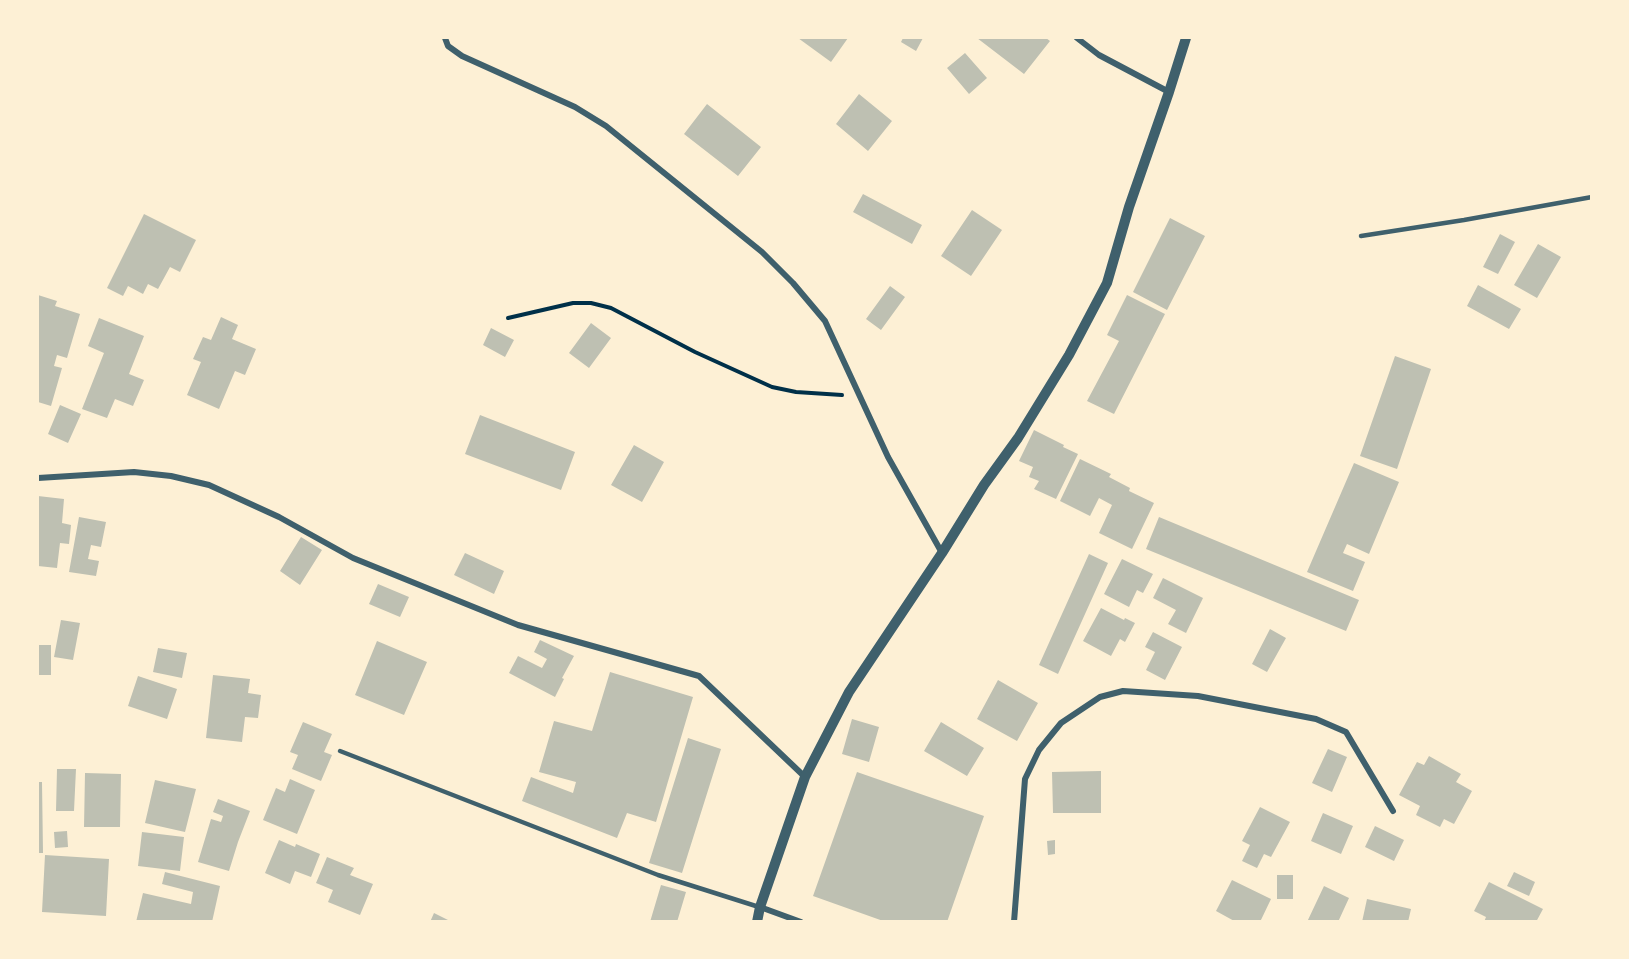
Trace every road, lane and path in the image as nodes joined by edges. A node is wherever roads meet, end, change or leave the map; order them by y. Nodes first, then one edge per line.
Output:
1 (445, 38) edge
2 (1077, 38) edge
3 (1186, 38) edge
4 (1169, 92) junction
5 (1592, 197) edge
6 (1361, 236) dead end
7 (508, 318) dead end
8 (860, 396) junction
9 (38, 477) edge
10 (942, 553) junction
11 (340, 752) dead end
12 (805, 777) junction
13 (1393, 812) dead end
14 (760, 907) junction
15 (757, 921) edge
16 (801, 921) edge
17 (1014, 921) edge

1 - 8 street
2 - 4 street
3 - 4 street
4 - 10 street
5 - 6 lane
7 - 8 path
8 - 10 street
9 - 12 street
10 - 12 street
11 - 14 lane
12 - 14 street
13 - 17 street
14 - 15 street
14 - 16 street

